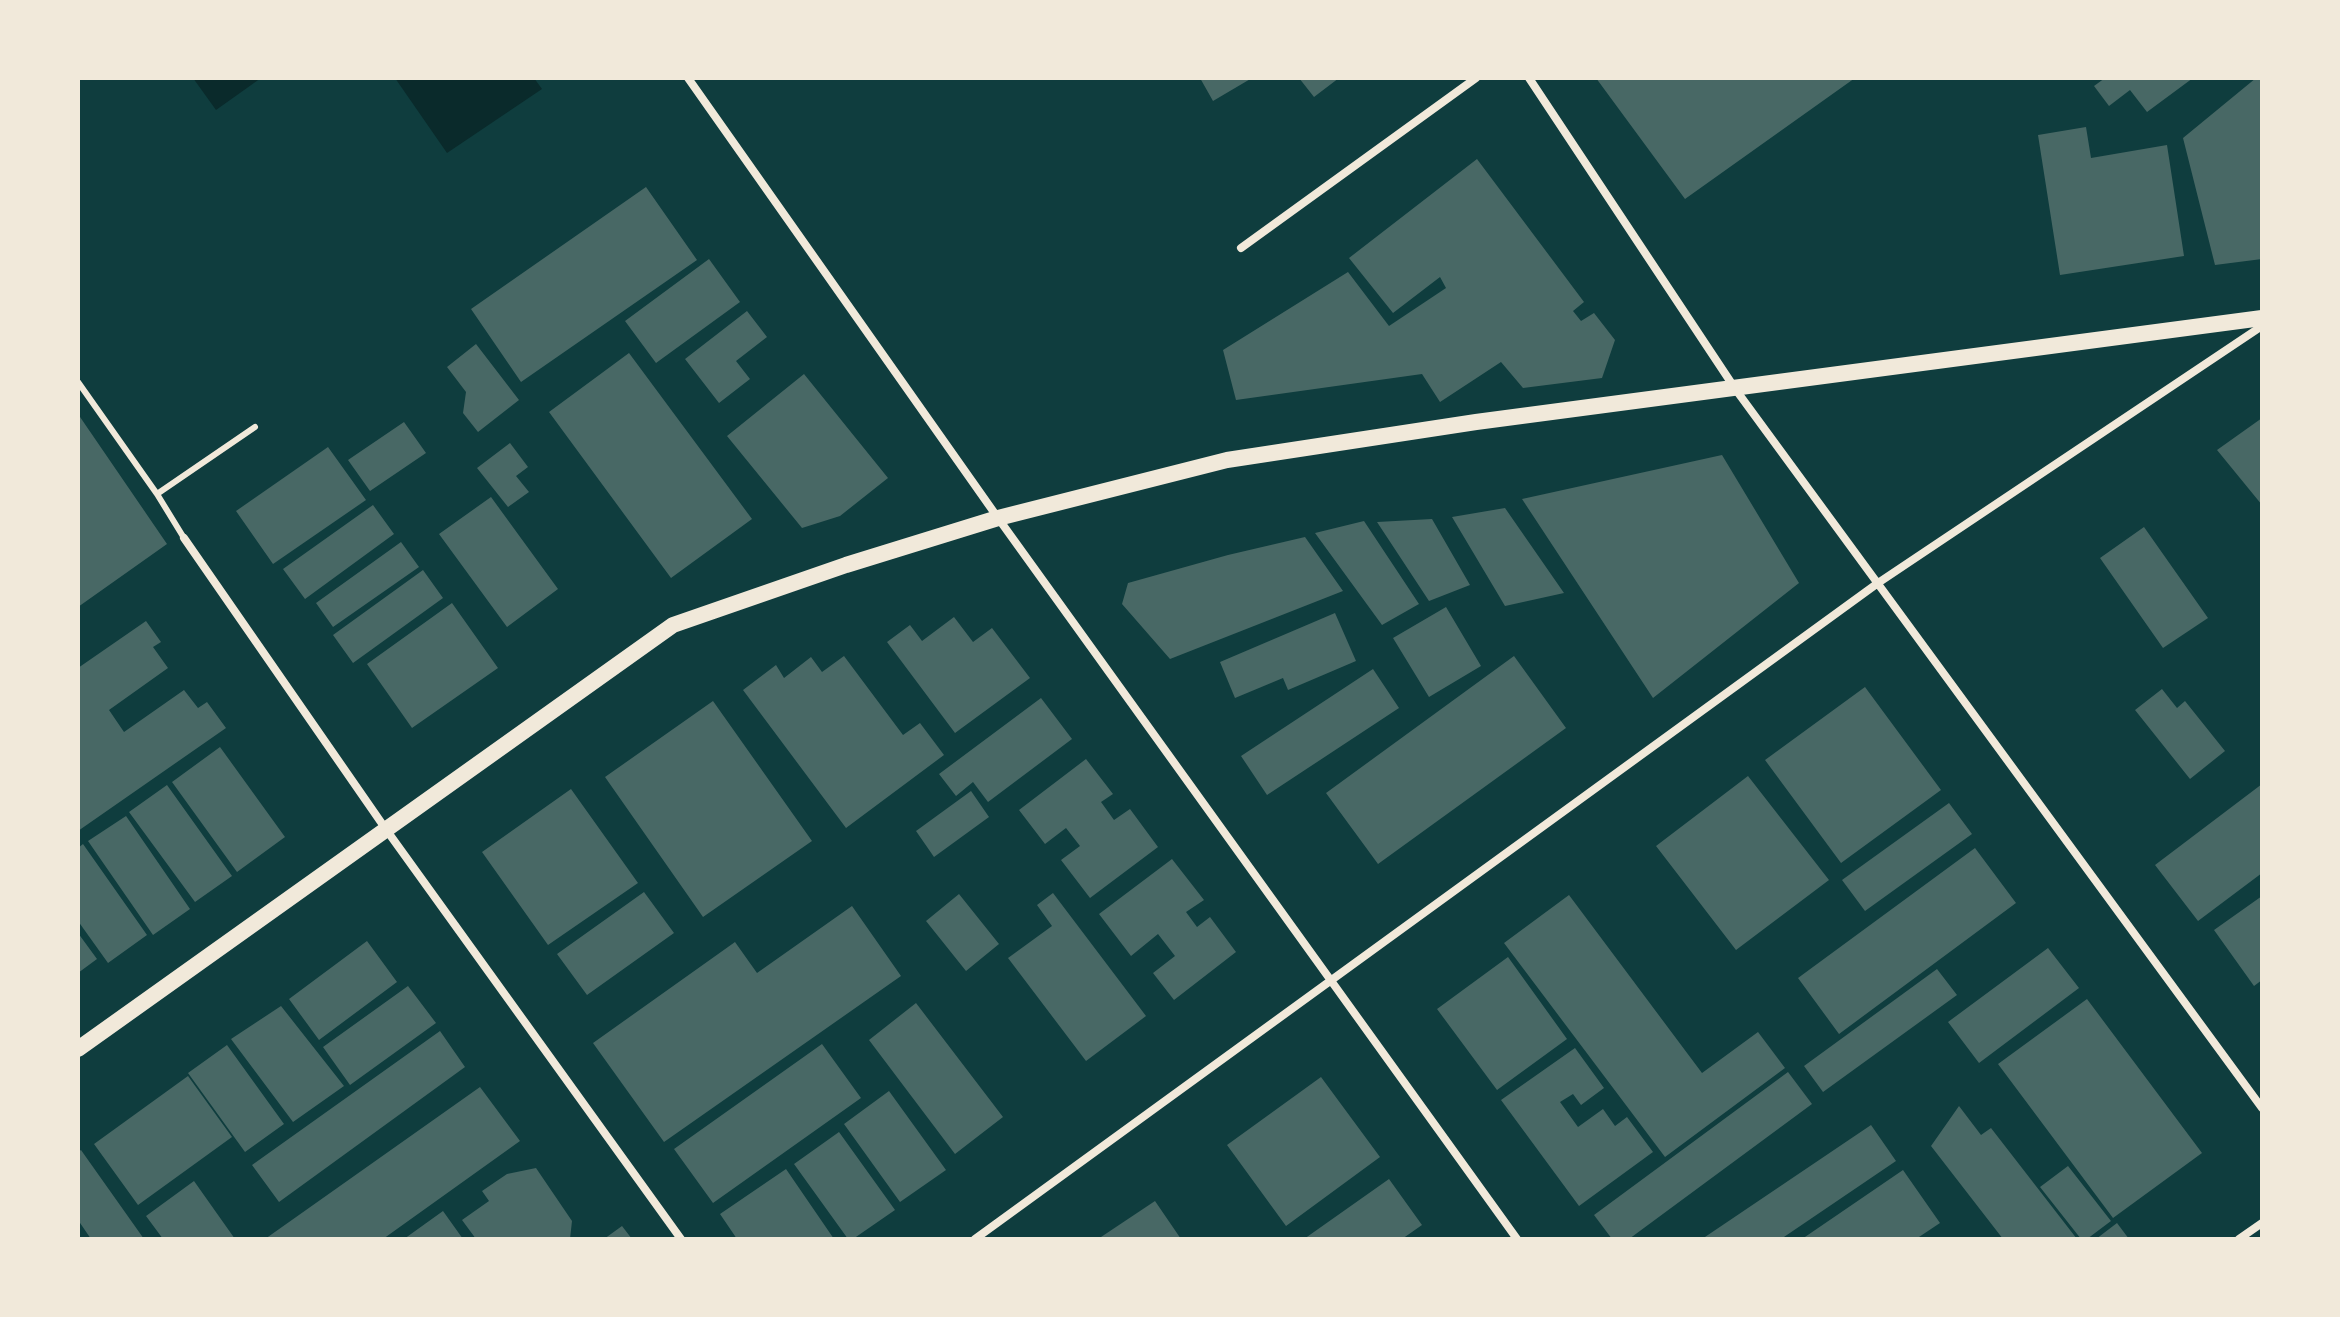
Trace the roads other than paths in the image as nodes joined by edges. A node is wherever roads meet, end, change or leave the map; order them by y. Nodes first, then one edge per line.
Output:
1 (688, 78) edge
2 (1476, 78) edge
3 (1529, 78) edge
4 (1241, 248) dead end
5 (2262, 318) edge
6 (2262, 326) edge
7 (78, 382) edge
8 (1736, 390) junction
9 (255, 427) dead end
10 (157, 494) junction
11 (998, 518) junction
12 (184, 538) joint
13 (1878, 583) junction
14 (385, 828) junction
15 (1329, 981) junction
16 (78, 1049) edge
17 (2262, 1108) edge
18 (2262, 1223) edge
19 (681, 1239) edge
20 (975, 1239) edge
21 (1517, 1239) edge
22 (2239, 1239) edge

1 - 11 street
2 - 4 street
3 - 8 street
5 - 8 main road
6 - 13 street
7 - 10 lane
8 - 11 main road
8 - 13 street
9 - 10 lane
10 - 12 lane
11 - 14 main road
11 - 15 street
12 - 14 street
13 - 15 street
13 - 17 street
14 - 16 main road
14 - 19 street
15 - 20 street
15 - 21 street
18 - 22 street

